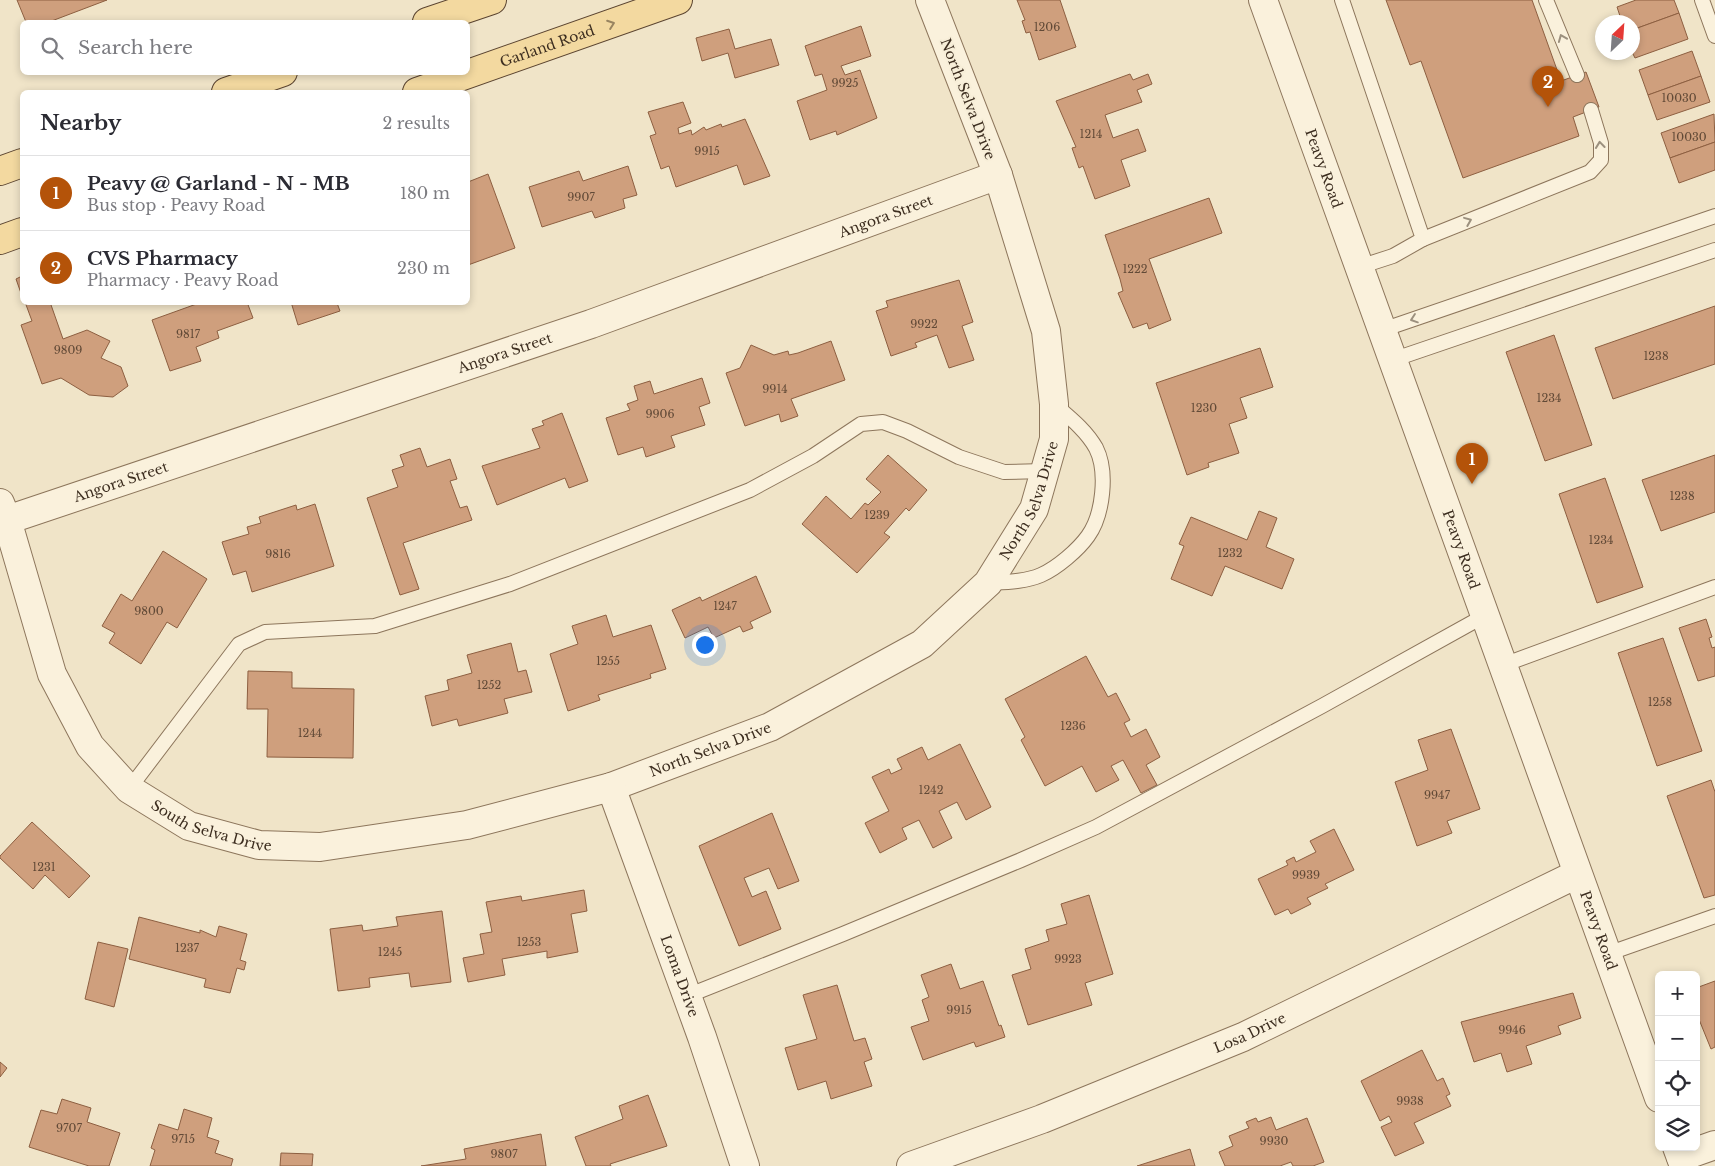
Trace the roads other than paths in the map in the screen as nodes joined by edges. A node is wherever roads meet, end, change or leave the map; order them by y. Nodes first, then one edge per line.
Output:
1 (678, 0) edge
2 (930, 0) edge
3 (1262, 0) edge
4 (1342, 0) edge
5 (1546, 0) edge
6 (1702, 0) edge
7 (475, 3) edge
8 (432, 20) edge
9 (1715, 36) edge
10 (470, 73) edge
11 (274, 75) edge
12 (465, 75) edge
13 (1578, 75) dead end
14 (232, 90) edge
15 (423, 90) edge
16 (1591, 110) dead end
17 (20, 164) edge
18 (0, 171) edge
19 (998, 175) junction
20 (1715, 216) edge
21 (20, 233) edge
22 (1423, 239) junction
23 (0, 240) edge
24 (1715, 250) edge
25 (1359, 267) junction
26 (1382, 330) junction
27 (1392, 360) junction
28 (1054, 404) junction
29 (1044, 472) junction
30 (3, 511) edge
31 (988, 584) junction
32 (1715, 587) edge
33 (1484, 616) junction
34 (1503, 665) junction
35 (611, 787) junction
36 (129, 789) junction
37 (1576, 874) junction
38 (1715, 916) edge
39 (1607, 954) junction
40 (687, 996) junction
41 (1655, 1087) edge
42 (1715, 1145) edge
43 (1680, 1157) edge
44 (745, 1166) edge
45 (911, 1166) edge

10 -> 1 main road, Garland Road
2 - 19 street, North Selva Drive
3 - 25 street, Peavy Road
4 - 22 lane
13 -> 5 lane
6 - 9 lane
7 - 8 main road
11 - 14 main road
15 -> 12 main road, Garland Road
22 -> 16 lane
17 - 18 main road
19 - 28 street, North Selva Drive
19 - 30 street, Angora Street
20 -> 26 lane
21 - 23 main road
22 - 25 lane
24 - 27 lane
25 - 26 street, Peavy Road
26 - 27 street, Peavy Road
27 - 33 street, Peavy Road
28 - 29 street, North Selva Drive
28 - 31 lane
29 - 31 street, North Selva Drive
29 - 36 lane
30 - 36 street, South Selva Drive
31 - 35 street, North Selva Drive
32 - 34 lane
33 - 34 street, Peavy Road
33 - 40 lane
34 - 37 street, Peavy Road
35 - 36 street, South Selva Drive
35 - 40 street, Loma Drive
37 - 39 street, Peavy Road
37 - 45 street, Losa Drive
38 - 39 lane
39 - 41 street, Peavy Road
40 - 44 street, Loma Drive
42 - 43 street

